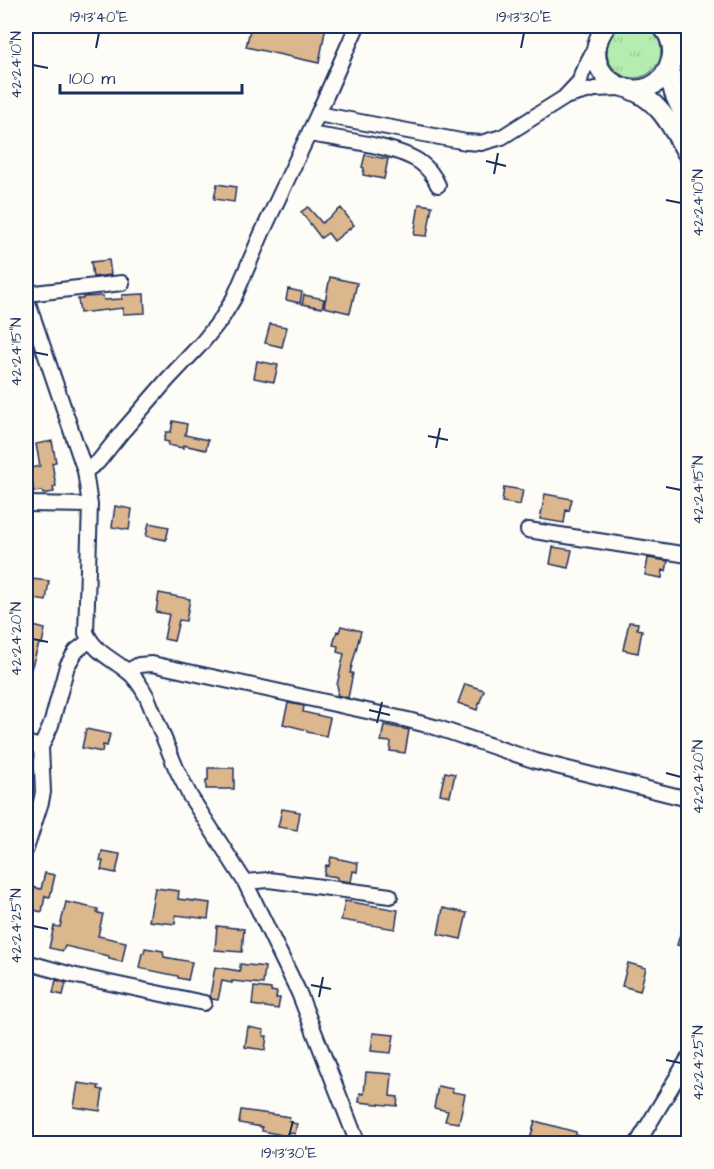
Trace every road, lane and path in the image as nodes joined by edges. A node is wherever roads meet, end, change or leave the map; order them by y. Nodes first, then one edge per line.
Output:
1 (357, 26) edge
2 (661, 26) edge
3 (687, 26) edge
4 (600, 33) edge
5 (671, 58) junction
6 (626, 89) junction
7 (564, 98) junction
8 (318, 114) junction
9 (688, 120) edge
10 (309, 134) junction
11 (688, 155) edge
12 (438, 185) dead end
13 (122, 283) dead end
14 (26, 295) edge
15 (85, 471) junction
16 (26, 504) edge
17 (90, 505) junction
18 (528, 530) dead end
19 (688, 555) edge
20 (90, 640) junction
21 (128, 671) junction
22 (26, 744) edge
23 (41, 747) junction
24 (688, 799) edge
25 (26, 849) edge
26 (245, 882) junction
27 (390, 896) dead end
28 (26, 962) edge
29 (204, 1003) dead end
30 (688, 1059) edge
31 (358, 1143) edge
32 (637, 1143) edge

1 - 8 street
2 - 5 main road
3 - 5 street
4 - 6 main road
4 - 7 street
5 - 6 main road
5 - 9 main road
6 - 7 street
6 - 11 main road
7 - 8 street
8 - 10 street
10 - 12 street
10 - 15 street
13 - 14 street
14 - 15 street
15 - 17 street
16 - 17 street
17 - 20 street
18 - 19 street
20 - 21 street
20 - 23 street
21 - 24 street
21 - 26 street
22 - 23 street
23 - 25 street
26 - 27 street
26 - 31 street
28 - 29 street
30 - 32 street

